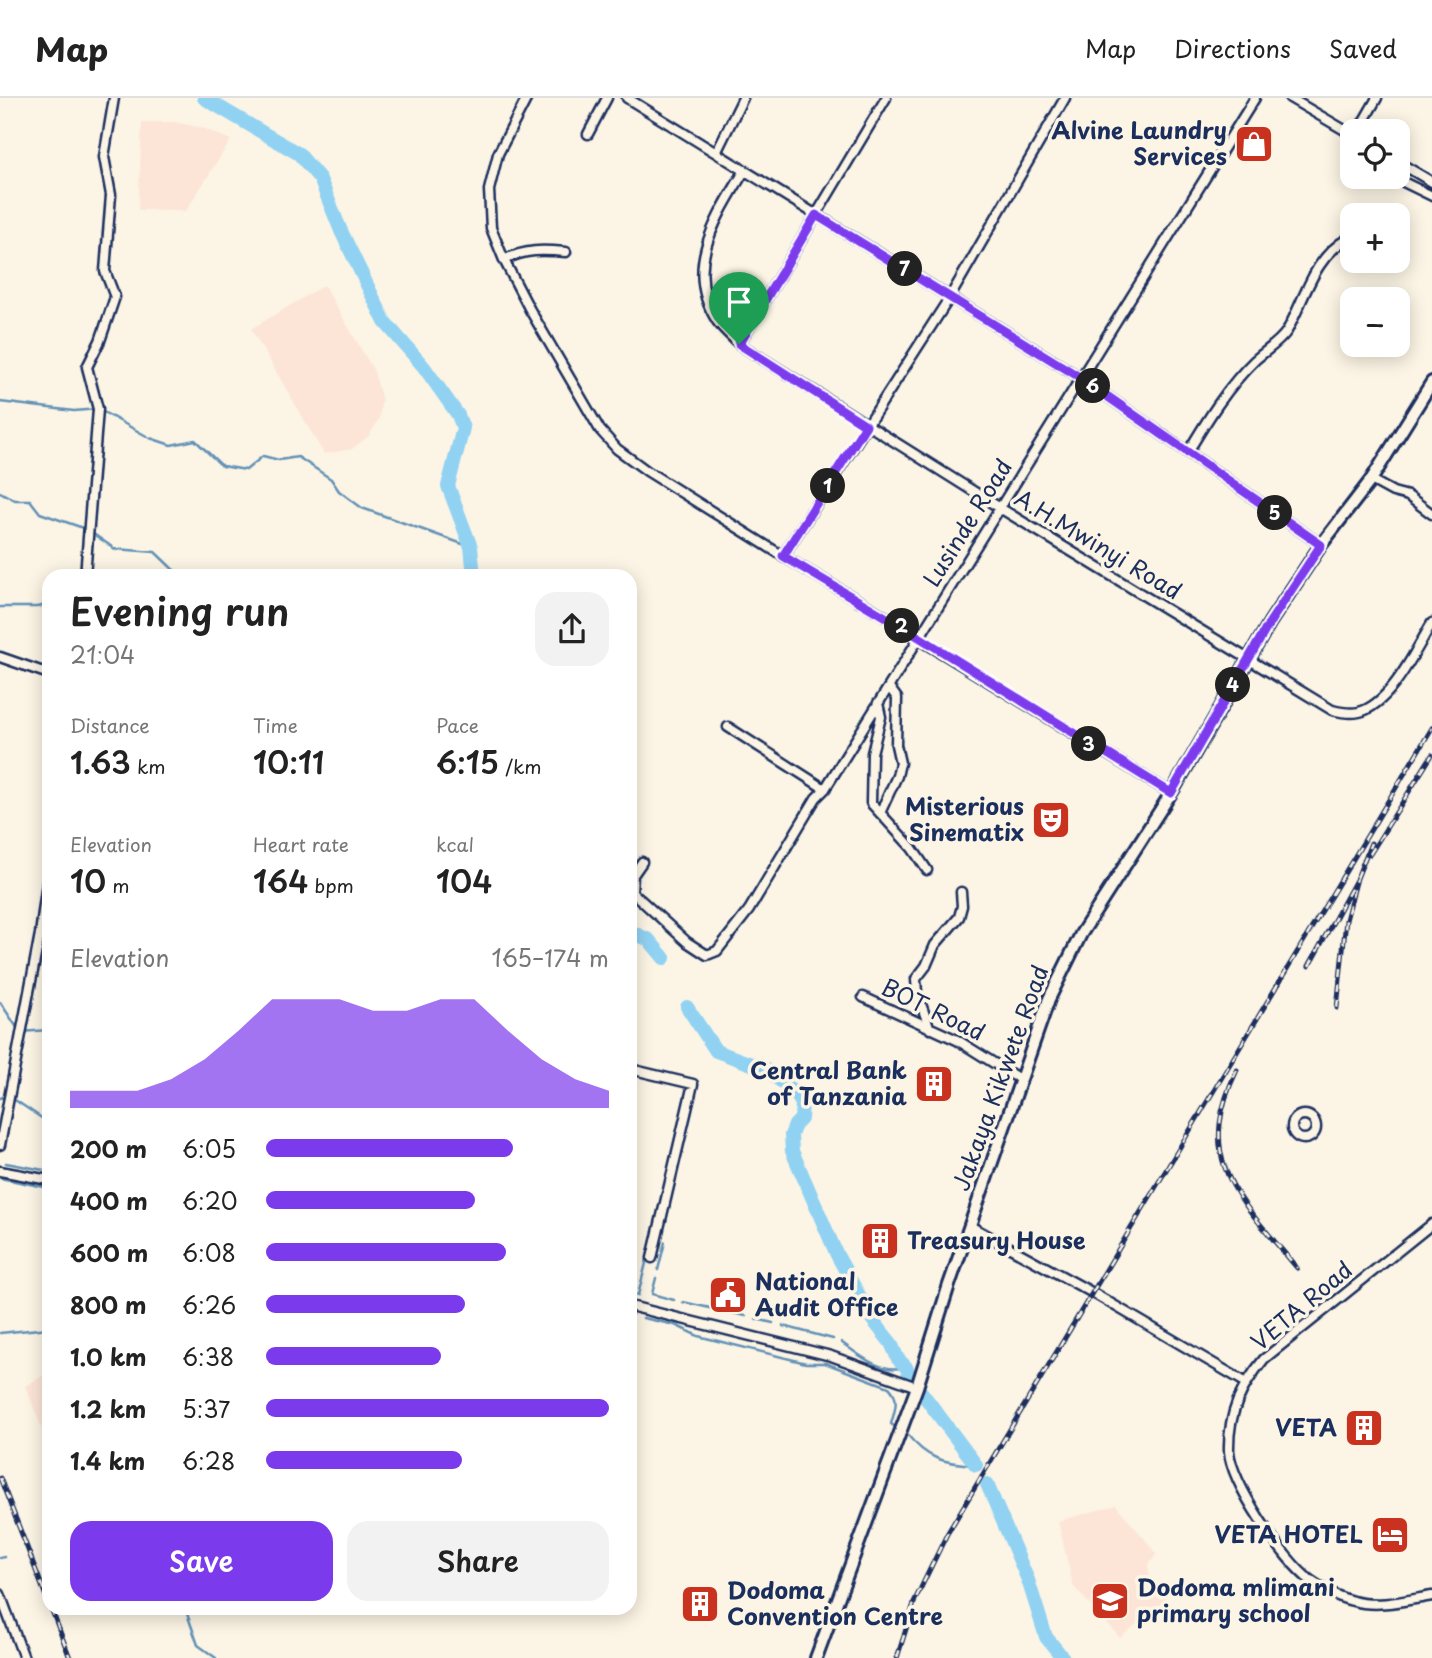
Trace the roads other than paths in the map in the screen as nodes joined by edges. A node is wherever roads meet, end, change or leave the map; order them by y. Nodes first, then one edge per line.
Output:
1 (114, 98) edge
2 (527, 98) edge
3 (607, 98) edge
4 (627, 98) edge
5 (743, 98) edge
6 (886, 98) edge
7 (1065, 98) edge
8 (1255, 98) edge
9 (1290, 98) edge
10 (1377, 98) edge
11 (1365, 119) edge
12 (1340, 127) edge
13 (588, 134) dead end
14 (716, 153) junction
15 (1410, 169) edge
16 (745, 170) junction
17 (1432, 182) edge
18 (1410, 185) edge
19 (1432, 196) edge
20 (816, 215) junction
21 (1340, 242) edge
22 (566, 252) dead end
23 (504, 260) junction
24 (950, 297) junction
25 (739, 344) junction
26 (1081, 378) junction
27 (1432, 382) edge
28 (866, 425) junction
29 (1188, 452) junction
30 (1371, 480) junction
31 (1000, 508) junction
32 (1432, 514) edge
33 (1321, 545) junction
34 (783, 556) junction
35 (86, 569) edge
36 (1432, 623) edge
37 (919, 638) junction
38 (0, 657) edge
39 (1248, 658) junction
40 (42, 672) edge
41 (889, 687) junction
42 (878, 704) junction
43 (728, 727) dead end
44 (825, 789) junction
45 (1171, 793) junction
46 (880, 813) junction
47 (642, 862) dead end
48 (637, 869) edge
49 (927, 870) dead end
50 (961, 892) dead end
51 (637, 897) edge
52 (42, 945) edge
53 (863, 997) dead end
54 (930, 1028) junction
55 (637, 1071) edge
56 (1021, 1080) junction
57 (0, 1145) edge
58 (0, 1171) edge
59 (42, 1179) edge
60 (1432, 1224) edge
61 (970, 1226) junction
62 (652, 1258) dead end
63 (637, 1308) edge
64 (1245, 1382) junction
65 (917, 1387) junction
66 (0, 1594) edge
67 (1432, 1596) edge
68 (24, 1658) edge
69 (816, 1658) edge

1 - 35 street
2 - 23 street
3 - 13 street
4 - 14 street
5 - 14 street
6 - 20 street
7 - 24 street
8 - 26 street, Lusinde Road
9 - 12 street
10 - 11 street
14 - 16 street
15 - 17 street
16 - 20 street
16 - 25 street, A.H.Mwinyi Road
18 - 19 street
20 - 24 street
20 - 25 street
21 - 29 street
22 - 23 street
23 - 34 street
24 - 26 street
24 - 28 street
25 - 28 street, A.H.Mwinyi Road
26 - 29 street
26 - 31 street, Lusinde Road
27 - 30 main road, Jakaya Kikwete Road
28 - 31 street, A.H.Mwinyi Road
28 - 34 street
29 - 33 street
30 - 32 street
30 - 33 main road, Jakaya Kikwete Road
31 - 37 street, Lusinde Road
31 - 39 street, A.H.Mwinyi Road
33 - 39 main road, Jakaya Kikwete Road
34 - 37 street
36 - 39 street, A.H.Mwinyi Road
37 - 41 street, Lusinde Road
37 - 45 street
38 - 40 street
39 - 45 main road, Jakaya Kikwete Road
41 - 42 street, Lusinde Road
41 - 46 street
42 - 44 street, Lusinde Road
42 - 46 street
43 - 44 street
44 - 51 street, Lusinde Road
45 - 56 main road, Jakaya Kikwete Road
46 - 49 street
47 - 48 street, Lusinde Road
50 - 54 street
52 - 57 street
53 - 54 street, BOT Road
54 - 56 street, BOT Road
55 - 62 street
56 - 61 main road, Jakaya Kikwete Road
58 - 59 street
60 - 64 street, VETA Road
61 - 64 street
61 - 65 main road, Jakaya Kikwete Road
63 - 65 street
64 - 67 street, VETA Road
65 - 69 main road, Jakaya Kikwete Road
66 - 68 street

